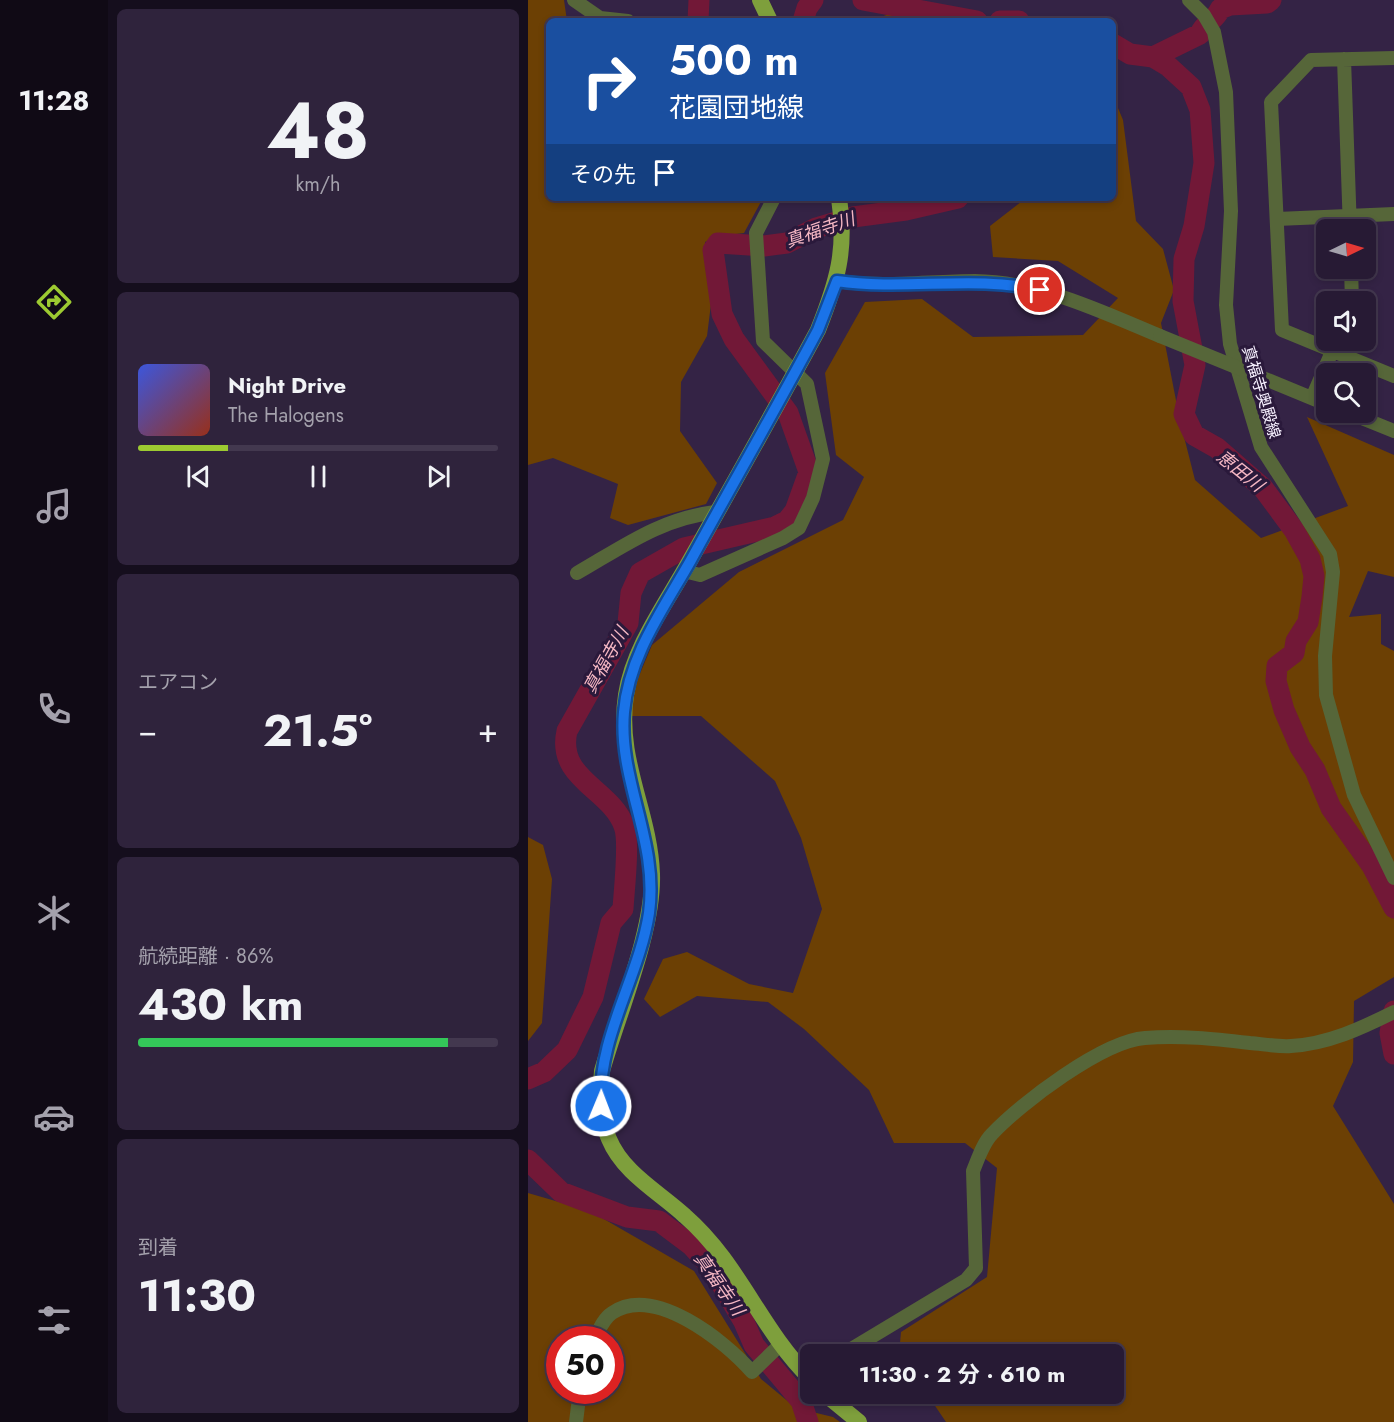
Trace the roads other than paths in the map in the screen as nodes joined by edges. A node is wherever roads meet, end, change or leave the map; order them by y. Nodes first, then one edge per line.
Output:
1 (574, 0) edge
2 (760, 0) edge
3 (1189, 0) edge
4 (600, 18) edge
5 (769, 18) edge
6 (1394, 58) edge
7 (1344, 60) junction
8 (772, 201) edge
9 (840, 204) edge
10 (1394, 214) edge
11 (1276, 219) junction
12 (1349, 219) edge
13 (1369, 219) edge
14 (1316, 221) edge
15 (837, 281) junction
16 (1316, 340) edge
17 (1332, 351) edge
18 (1344, 351) edge
19 (1394, 376) edge
20 (792, 377) junction
21 (1312, 398) junction
22 (1316, 400) edge
23 (1374, 423) edge
24 (1394, 431) edge
25 (713, 517) junction
26 (687, 566) junction
27 (577, 573) dead end
28 (1394, 878) edge
29 (1394, 1011) edge
30 (601, 1326) edge
31 (860, 1344) edge
32 (777, 1348) junction
33 (800, 1367) edge
34 (578, 1404) edge
35 (837, 1404) edge
36 (576, 1422) edge
37 (859, 1422) edge

1 - 4 street
2 - 5 main road
3 - 28 street, 真福寺奥殿線
6 - 7 street
7 - 11 street
7 - 12 street
8 - 20 street
9 - 15 main road
10 - 13 street
11 - 14 street
11 - 16 street
15 - 20 main road
15 - 21 street, bridge
17 - 21 street
18 - 19 street
20 - 25 main road
20 - 26 street
21 - 22 street
23 - 24 street
25 - 26 main road
25 - 27 street
26 - 32 main road
29 - 31 street
30 - 32 street
32 - 33 main road
34 - 36 street
35 - 37 main road

